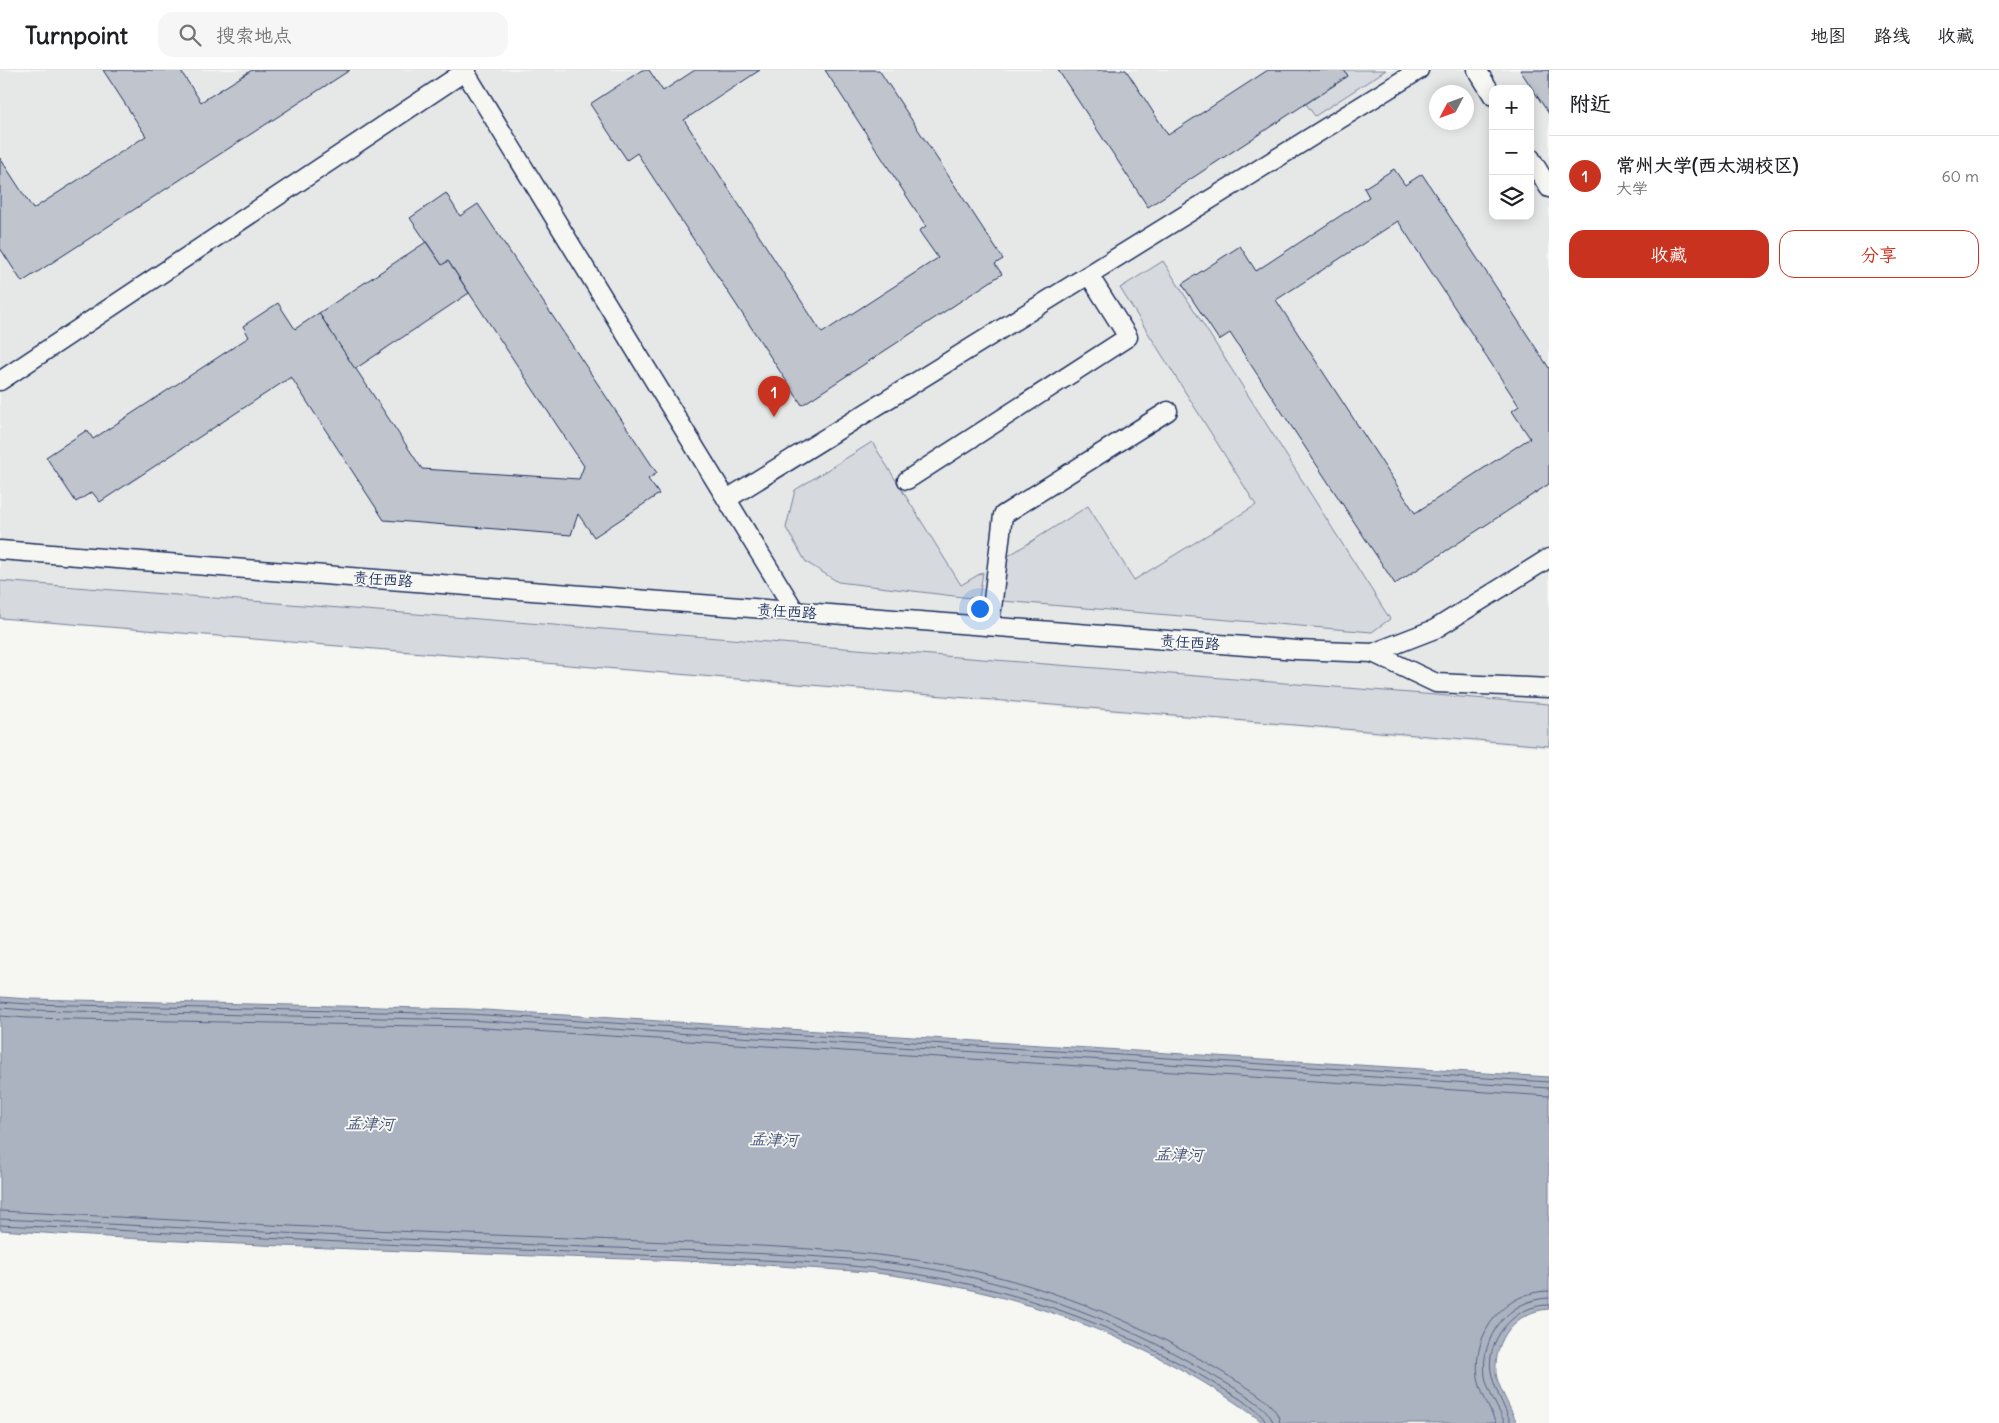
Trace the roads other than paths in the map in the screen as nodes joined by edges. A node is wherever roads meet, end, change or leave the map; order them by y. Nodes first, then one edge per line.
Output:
1 (1419, 70) edge
2 (1477, 70) edge
3 (465, 71) edge
4 (1489, 90) edge
5 (1534, 164) edge
6 (1549, 188) edge
7 (1089, 275) junction
8 (0, 381) edge
9 (1168, 411) dead end
10 (907, 480) dead end
11 (727, 499) junction
12 (0, 550) edge
13 (1549, 558) edge
14 (795, 611) junction
15 (990, 626) junction
16 (1373, 653) junction
17 (1549, 688) edge

1 - 7 lane
2 - 4 lane
3 - 8 lane
3 - 11 lane
5 - 6 lane
7 - 10 lane
7 - 11 lane
9 - 15 lane
11 - 14 lane
12 - 14 lane, 责任西路
13 - 16 lane, 责任西路
14 - 15 lane, 责任西路
15 - 16 lane, 责任西路
16 - 17 lane

